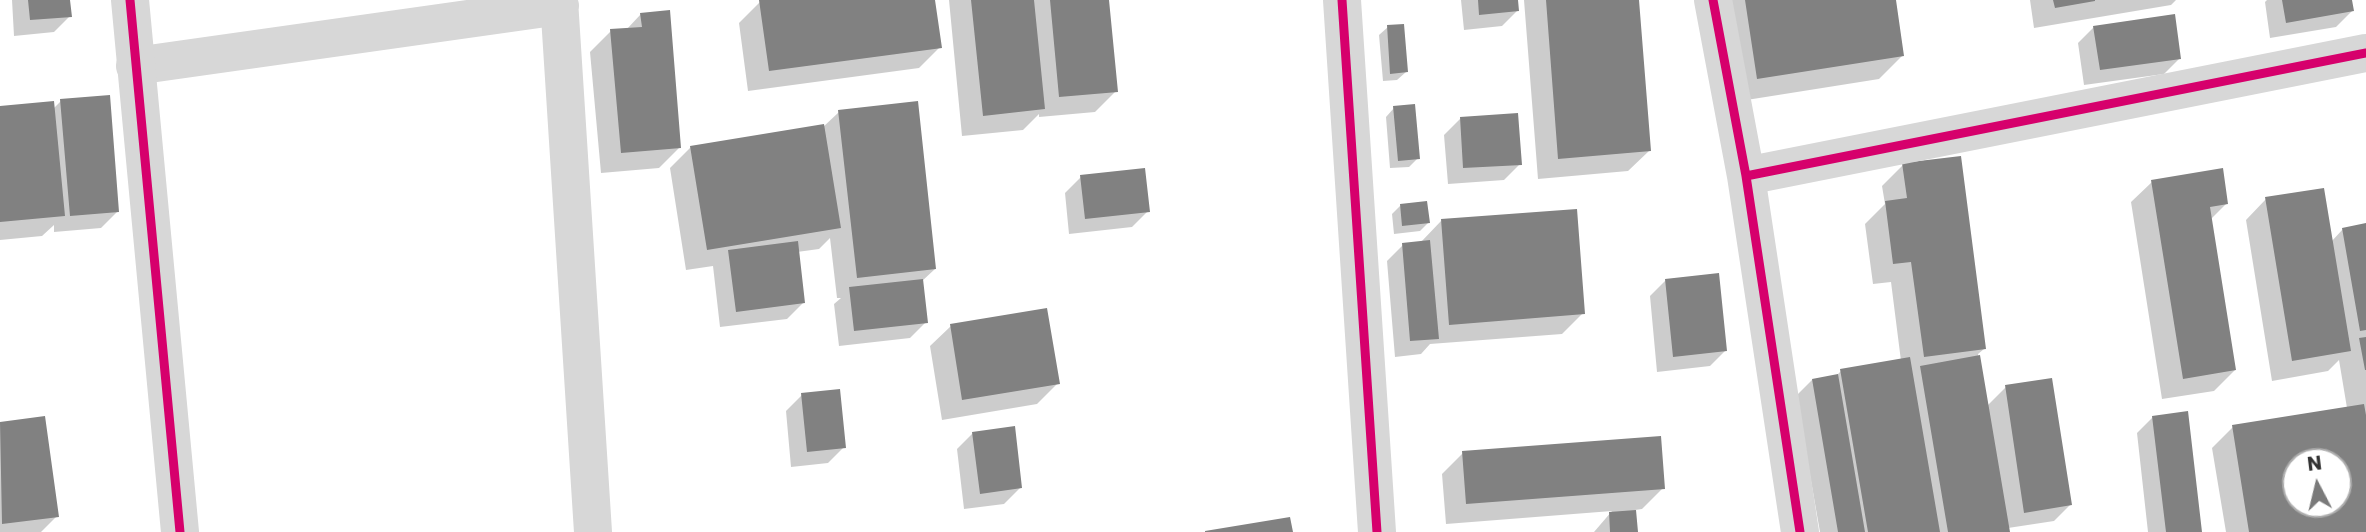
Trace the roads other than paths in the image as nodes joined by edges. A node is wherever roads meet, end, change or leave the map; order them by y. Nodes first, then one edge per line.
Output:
1 (130, 0) edge
2 (1342, 0) edge
3 (1713, 0) edge
4 (560, 3) edge
5 (2366, 52) edge
6 (135, 66) junction
7 (1746, 176) junction
8 (180, 532) edge
9 (593, 532) edge
10 (1377, 532) edge
11 (1800, 532) edge

1 - 6 street
2 - 10 street
3 - 7 street
4 - 6 street
4 - 9 street
5 - 7 street
6 - 8 street
7 - 11 street

